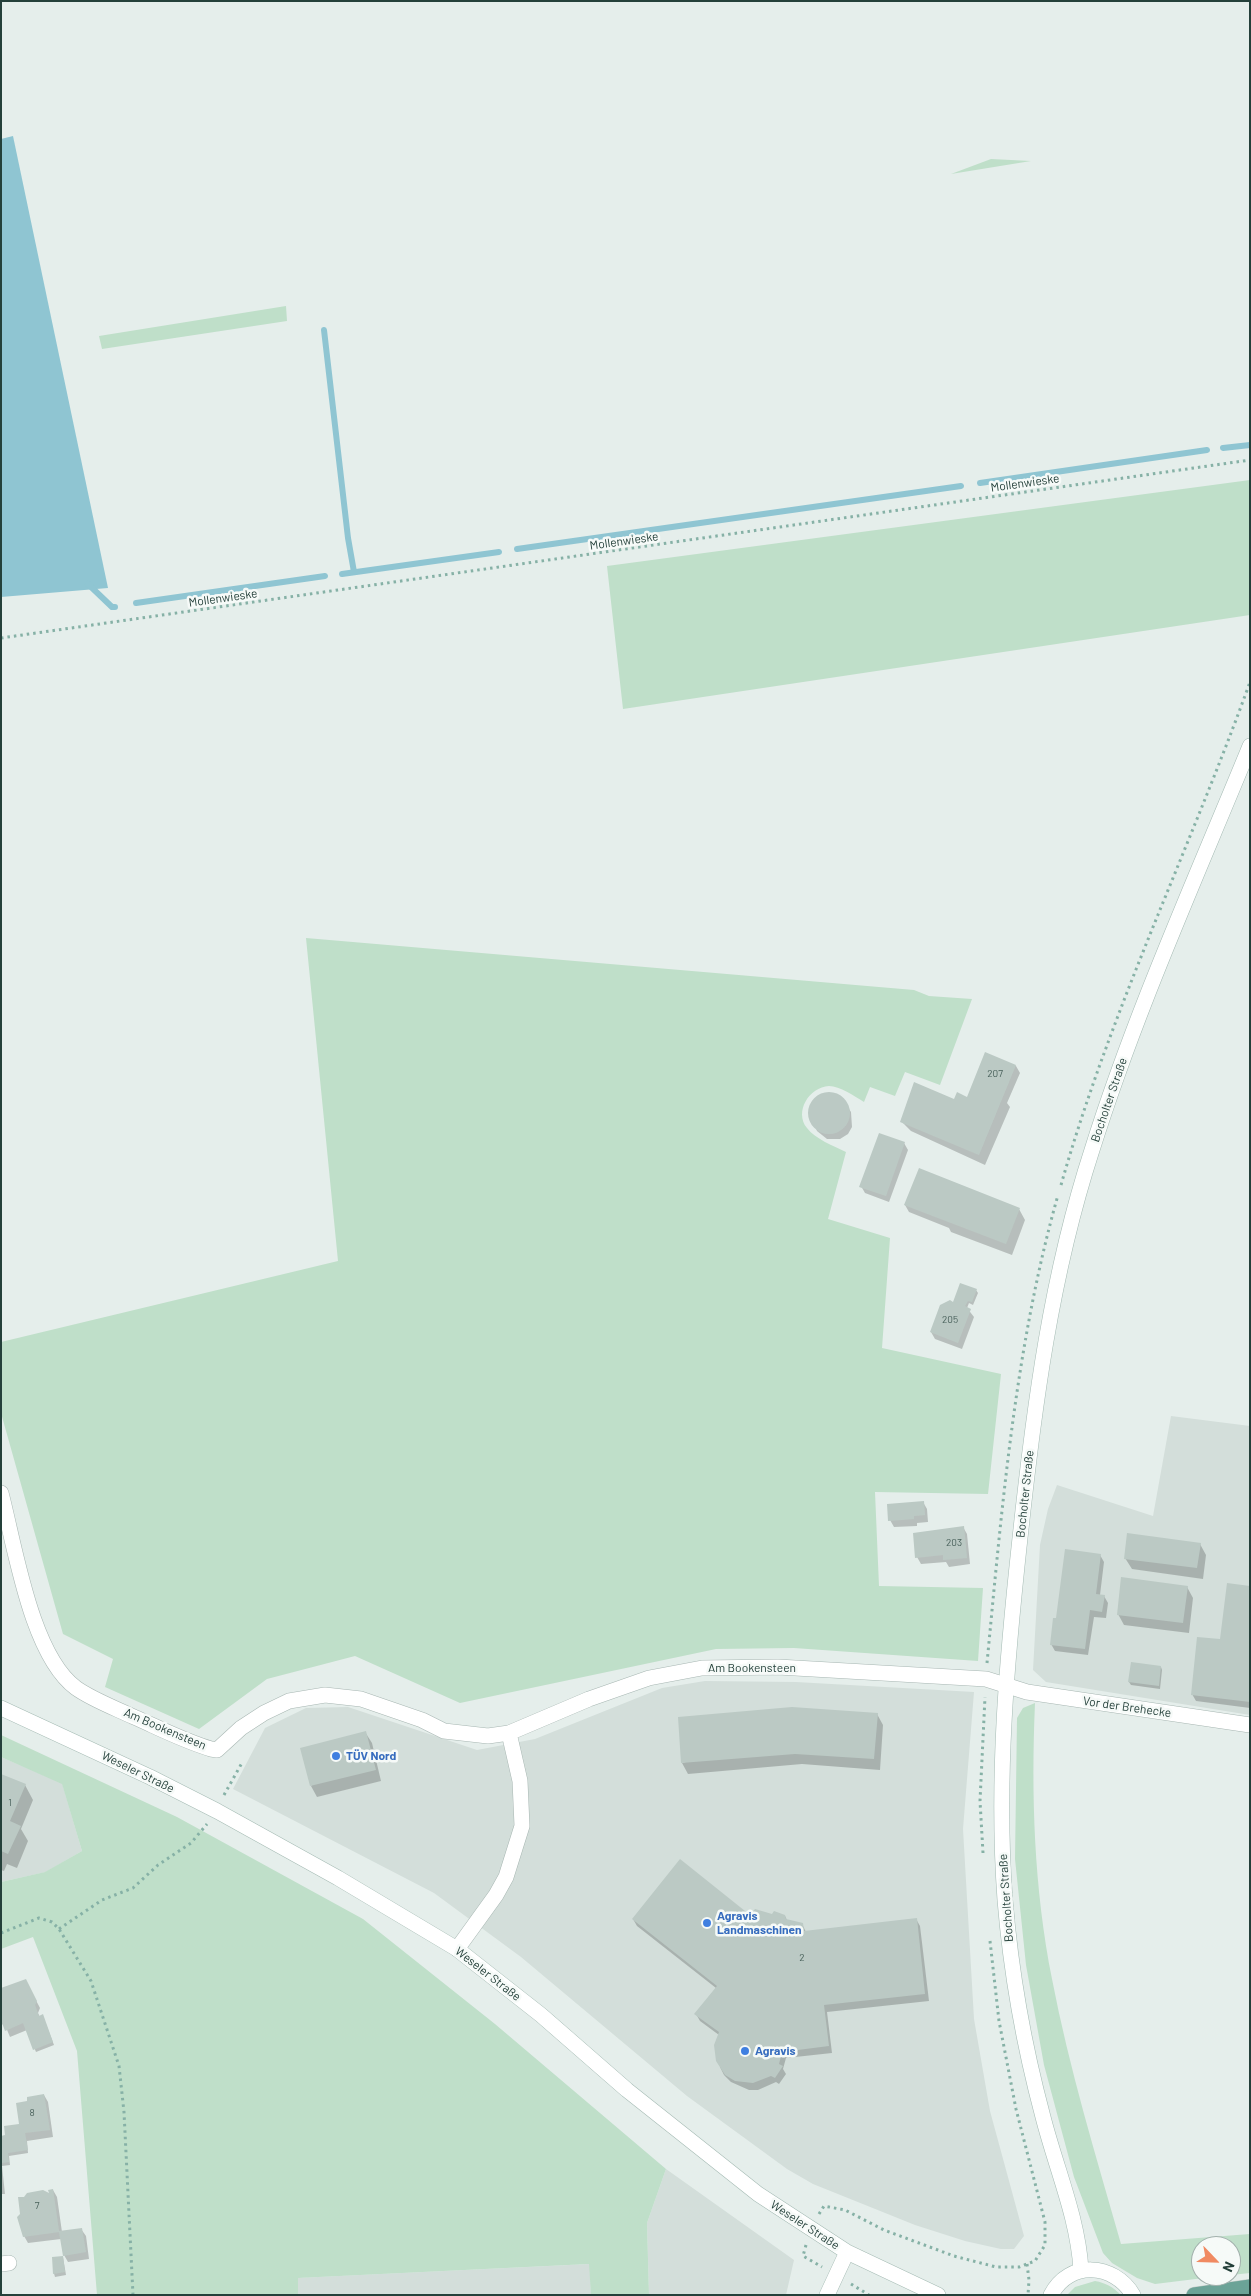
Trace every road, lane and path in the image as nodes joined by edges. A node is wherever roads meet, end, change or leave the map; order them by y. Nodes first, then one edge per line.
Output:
1 (1250, 460) edge
2 (1, 638) edge
3 (1250, 746) edge
4 (1, 1492) edge
5 (1006, 1685) junction
6 (1, 1708) edge
7 (1250, 1725) edge
8 (510, 1733) junction
9 (243, 1761) dead end
10 (217, 1811) junction
11 (59, 1929) junction
12 (1, 1932) edge
13 (457, 1949) junction
14 (847, 2252) junction
15 (1027, 2264) dead end
16 (1081, 2270) junction
17 (1250, 2287) edge
18 (133, 2295) edge
19 (827, 2295) edge
20 (938, 2295) edge
21 (1028, 2295) edge
22 (1051, 2295) edge
23 (1134, 2295) edge
24 (1194, 2295) edge

1 - 2 path, Mollenwieske
3 - 5 street, Bocholter Straße
4 - 8 street, Am Bookensteen
5 - 7 street, Vor der Brehecke
5 - 8 street, Am Bookensteen
5 - 16 street, Bocholter Straße
6 - 10 street, Weseler Straße
8 - 13 street
9 - 10 path
10 - 11 path
10 - 13 street, Weseler Straße
11 - 12 path
11 - 18 path
13 - 14 street, Weseler Straße
14 - 19 street
14 - 20 street, Weseler Straße
15 - 21 path
16 - 22 street
16 - 23 street
17 - 24 main road

